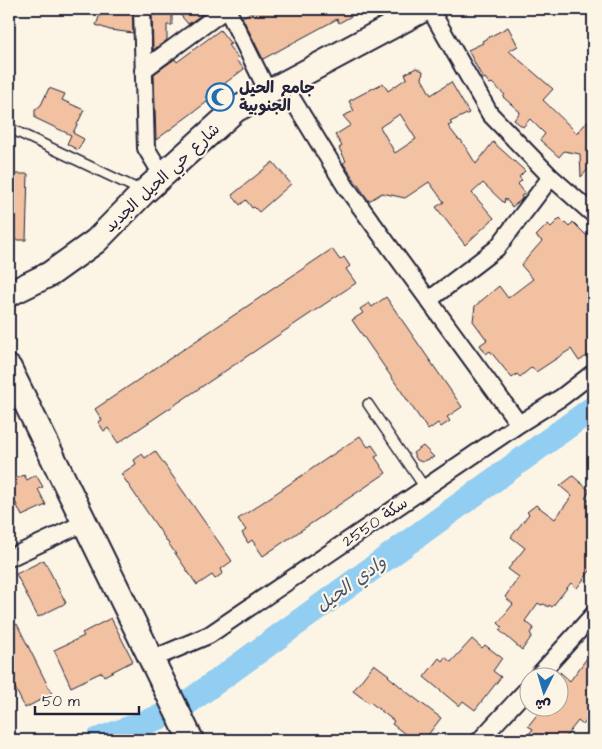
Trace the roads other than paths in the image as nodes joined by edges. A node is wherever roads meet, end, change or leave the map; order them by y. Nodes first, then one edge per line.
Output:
1 (142, 9) edge
2 (226, 9) edge
3 (424, 9) edge
4 (430, 9) edge
5 (143, 70) junction
6 (275, 88) junction
7 (9, 128) edge
8 (163, 176) junction
9 (551, 177) junction
10 (144, 192) junction
11 (593, 214) edge
12 (9, 294) edge
13 (430, 300) junction
14 (9, 368) edge
15 (593, 373) edge
16 (368, 404) dead end
17 (520, 424) junction
18 (425, 488) junction
19 (84, 523) junction
20 (9, 558) edge
21 (593, 615) edge
22 (150, 660) junction
23 (547, 666) edge
24 (520, 697) edge
25 (191, 740) edge
26 (480, 740) edge

1 - 5 street
2 - 5 street
2 - 6 street
3 - 6 street, شارع حي الحيل الجديد
4 - 9 street
5 - 8 street
6 - 8 street, شارع حي الحيل الجديد
6 - 13 street
7 - 10 lane
8 - 10 street, شارع حي الحيل الجديد
9 - 11 street
9 - 13 street
10 - 12 street, شارع حي الحيل الجديد
13 - 17 street
14 - 19 street
15 - 17 street, سكة 2550
16 - 18 lane
17 - 18 street, سكة 2550
18 - 22 street, سكة 2550
19 - 20 street
19 - 22 street
21 - 23 street
22 - 25 street
24 - 26 street

